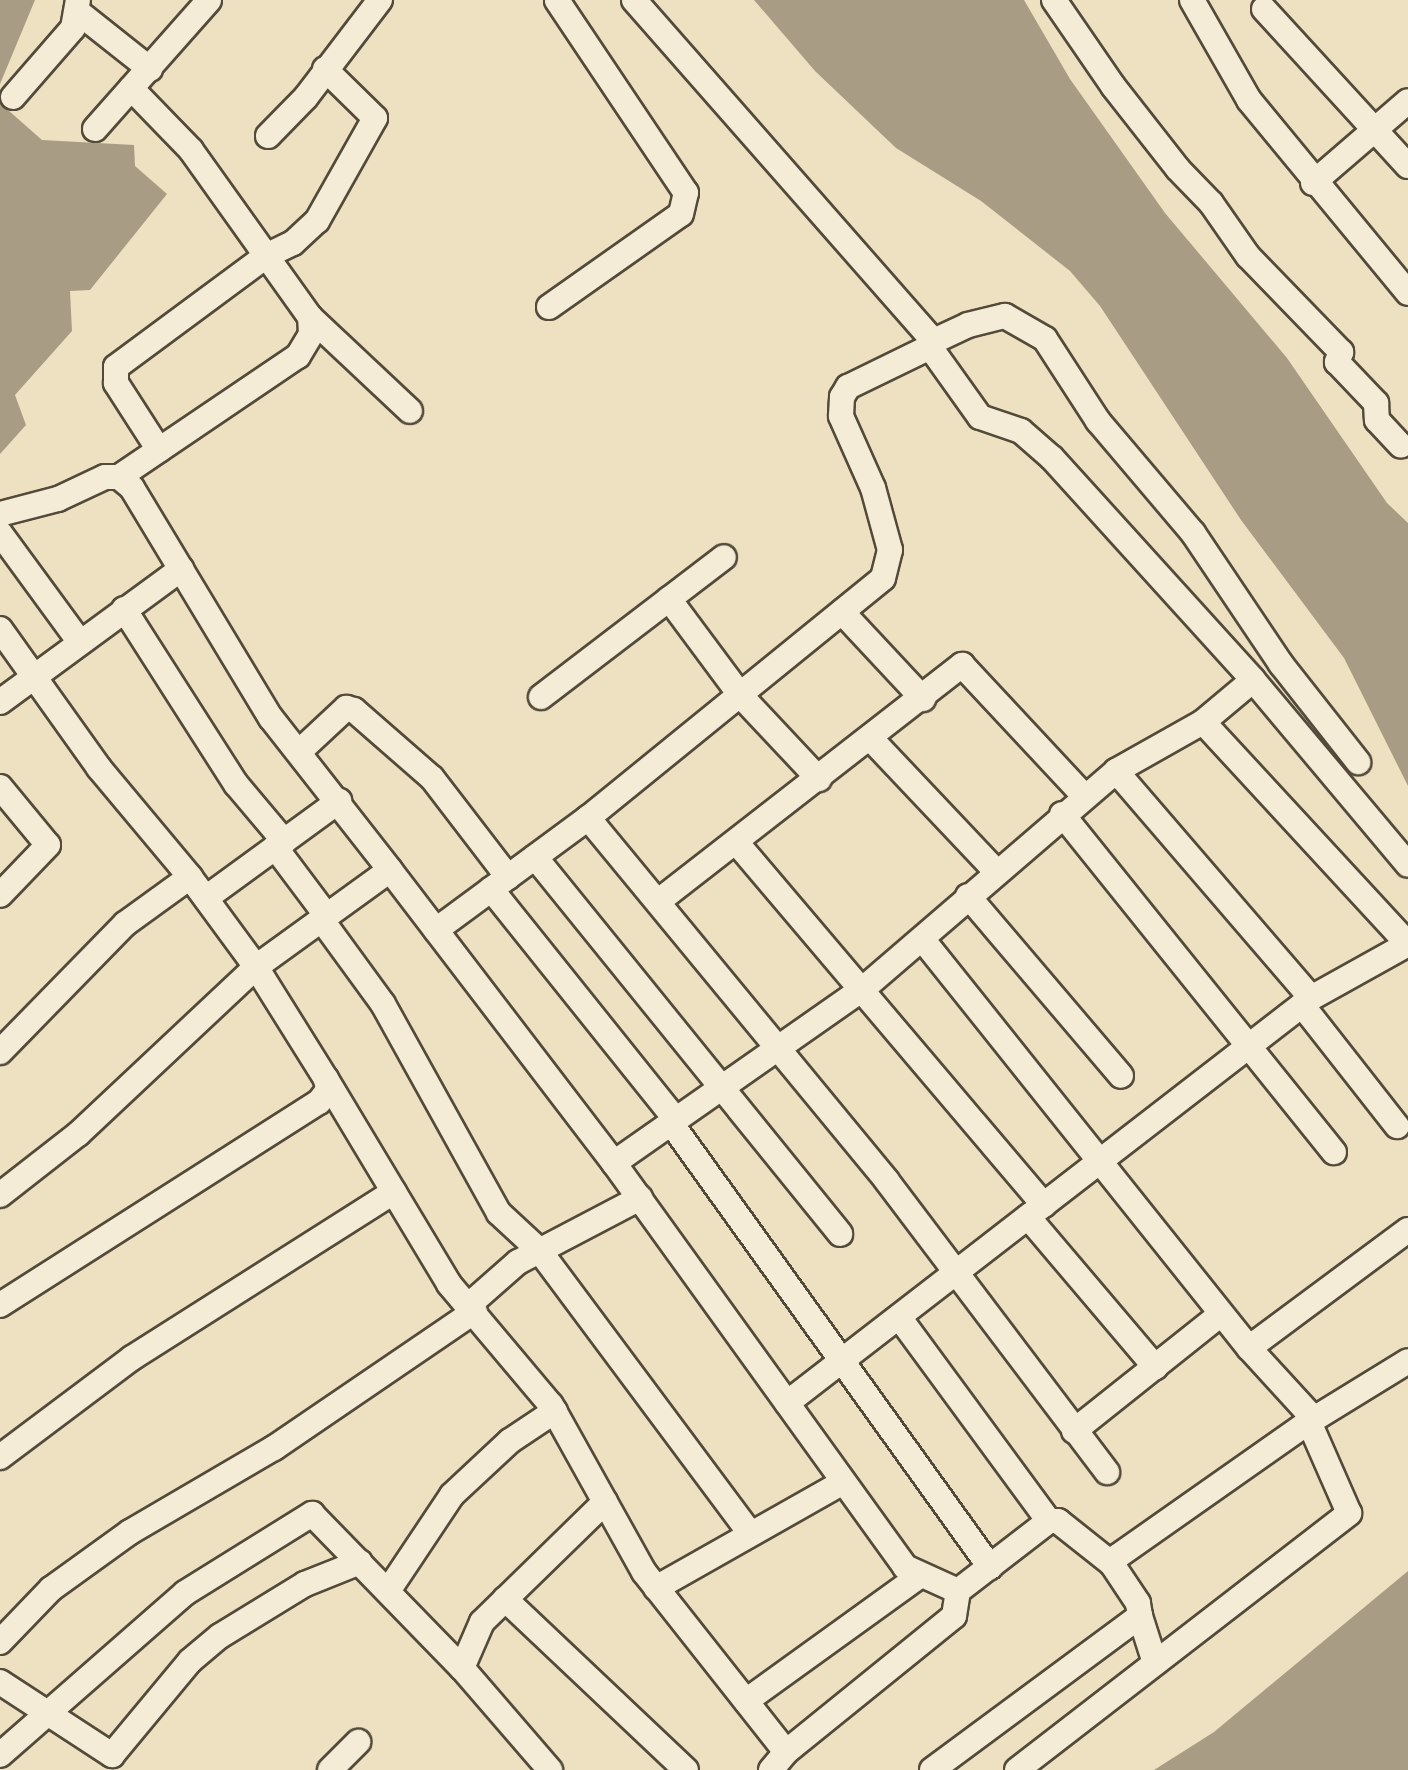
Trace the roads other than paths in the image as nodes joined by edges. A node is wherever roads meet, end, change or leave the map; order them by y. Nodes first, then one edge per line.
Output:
1 (209, 0) edge
2 (380, 0) edge
3 (557, 0) edge
4 (634, 0) edge
5 (1054, 0) edge
6 (1192, 0) edge
7 (78, 6) edge
8 (1264, 9) dead end
9 (150, 69) junction
10 (325, 69) junction
11 (131, 88) junction
12 (13, 97) dead end
13 (1408, 101) edge
14 (95, 129) dead end
15 (1375, 129) junction
16 (268, 136) dead end
17 (1408, 166) edge
18 (1313, 183) junction
19 (266, 256) junction
20 (1408, 293) edge
21 (549, 307) dead end
22 (310, 317) junction
23 (932, 344) junction
24 (410, 411) dead end
25 (159, 450) junction
26 (1406, 450) edge
27 (119, 477) junction
28 (0, 514) edge
29 (0, 533) edge
30 (724, 557) dead end
31 (181, 569) junction
32 (669, 599) junction
33 (124, 609) junction
34 (842, 612) junction
35 (0, 629) edge
36 (79, 641) junction
37 (33, 675) junction
38 (1253, 680) junction
39 (741, 696) junction
40 (541, 697) dead end
41 (923, 699) junction
42 (0, 702) edge
43 (1203, 722) junction
44 (871, 739) junction
45 (301, 750) junction
46 (1358, 762) dead end
47 (1116, 771) junction
48 (819, 779) junction
49 (2, 794) edge
50 (1084, 796) junction
51 (339, 801) junction
52 (1062, 814) junction
53 (588, 818) junction
54 (736, 842) junction
55 (280, 844) junction
56 (535, 857) junction
57 (1408, 865) edge
58 (390, 870) junction
59 (996, 871) junction
60 (190, 877) junction
61 (500, 883) junction
62 (0, 895) edge
63 (968, 896) junction
64 (206, 898) junction
65 (660, 900) junction
66 (324, 917) junction
67 (436, 930) junction
68 (923, 940) junction
69 (256, 967) junction
70 (864, 988) junction
71 (1307, 1002) junction
72 (1253, 1045) junction
73 (778, 1050) junction
74 (0, 1052) edge
75 (1121, 1076) dead end
76 (326, 1079) junction
77 (722, 1089) junction
78 (673, 1121) junction
79 (1397, 1126) dead end
80 (1334, 1152) dead end
81 (1099, 1162) junction
82 (614, 1163) junction
83 (394, 1192) junction
84 (0, 1195) edge
85 (640, 1198) junction
86 (1036, 1211) junction
87 (1408, 1230) edge
88 (840, 1234) dead end
89 (539, 1250) junction
90 (954, 1274) junction
91 (0, 1305) edge
92 (472, 1308) junction
93 (1221, 1314) junction
94 (899, 1317) junction
95 (1249, 1348) junction
96 (843, 1360) junction
97 (1408, 1361) edge
98 (1155, 1367) junction
99 (787, 1403) junction
100 (555, 1411) junction
101 (1311, 1420) junction
102 (1074, 1431) junction
103 (0, 1457) edge
104 (1107, 1472) dead end
105 (843, 1482) junction
106 (605, 1502) junction
107 (1049, 1521) junction
108 (751, 1534) junction
109 (360, 1562) junction
110 (1112, 1564) junction
111 (990, 1567) junction
112 (918, 1577) junction
113 (656, 1588) junction
114 (388, 1591) junction
115 (958, 1591) junction
116 (505, 1599) junction
117 (1140, 1616) junction
118 (0, 1642) edge
119 (1155, 1663) junction
120 (462, 1668) junction
121 (0, 1682) edge
122 (746, 1701) junction
123 (51, 1713) junction
124 (358, 1742) dead end
125 (0, 1756) edge
126 (778, 1761) edge
127 (8, 1770) edge
128 (330, 1770) edge
129 (550, 1770) edge
130 (686, 1770) edge
131 (932, 1770) edge
132 (1017, 1770) edge

1 - 9 street
2 - 10 street
3 - 21 street
4 - 23 street
5 - 26 street
6 - 18 street
7 - 9 street
7 - 12 street
8 - 15 street
9 - 11 street
10 - 16 street
10 - 19 street
11 - 14 street
11 - 19 street
13 - 15 street
15 - 17 street
15 - 18 street
18 - 20 street
19 - 22 street
19 - 25 street
22 - 24 street
22 - 25 street
23 - 34 street
23 - 38 street
23 - 46 street
25 - 27 street
27 - 28 street
27 - 31 street
29 - 36 street
30 - 32 street
31 - 33 street
31 - 45 street
32 - 39 street
32 - 40 street
33 - 36 street
33 - 55 street
34 - 39 street
34 - 41 street
35 - 37 street
36 - 37 street
37 - 42 street
37 - 60 street
38 - 43 street
38 - 57 street
39 - 48 street
39 - 53 street
41 - 44 street
41 - 50 street
43 - 47 street
43 - 71 street
44 - 48 street
44 - 59 street
45 - 51 street
45 - 61 street
47 - 50 street
47 - 71 street
48 - 54 street
49 - 62 street
50 - 52 street
51 - 55 street
51 - 58 street
52 - 59 street
52 - 72 street
53 - 56 street
53 - 65 street
54 - 65 street
54 - 70 street
55 - 64 street
55 - 66 street
56 - 61 street
56 - 77 street
58 - 66 street
58 - 67 street
59 - 63 street
60 - 64 street
60 - 74 street
61 - 67 street
61 - 78 street
63 - 68 street
63 - 75 street
64 - 69 street
65 - 73 street
66 - 69 street
66 - 89 street
67 - 82 street
68 - 70 street
68 - 81 street
69 - 76 street
69 - 84 street
70 - 73 street
70 - 86 street
71 - 72 street
71 - 79 street
72 - 80 street
72 - 81 street
73 - 77 street
73 - 90 street
76 - 83 street
76 - 91 street
77 - 78 street
77 - 88 street
78 - 82 street
78 - 96 street
81 - 86 street
81 - 93 street
82 - 85 street
83 - 92 street
83 - 103 street
85 - 89 street
85 - 99 street
86 - 90 street
86 - 98 street
87 - 95 street
89 - 92 street
89 - 108 street
90 - 94 street
90 - 102 street
92 - 100 street
92 - 118 street
93 - 95 street
93 - 98 street
94 - 96 street
94 - 107 street
95 - 101 street
96 - 99 street
96 - 111 street
97 - 101 street
98 - 102 street
99 - 105 street
100 - 106 street
100 - 114 street
101 - 110 street
101 - 119 street
102 - 104 street
105 - 108 street
105 - 112 street
106 - 113 street
106 - 116 street
107 - 110 street
107 - 111 street
108 - 113 street
109 - 114 street
109 - 123 street
109 - 123 street
110 - 117 street
111 - 115 street
112 - 115 street
112 - 122 street
113 - 122 street
114 - 120 street
115 - 126 street
116 - 120 street
116 - 130 street
117 - 119 street
117 - 131 street
119 - 132 street
120 - 129 street
121 - 123 street
122 - 126 street
123 - 125 street
124 - 128 street
125 - 127 street

